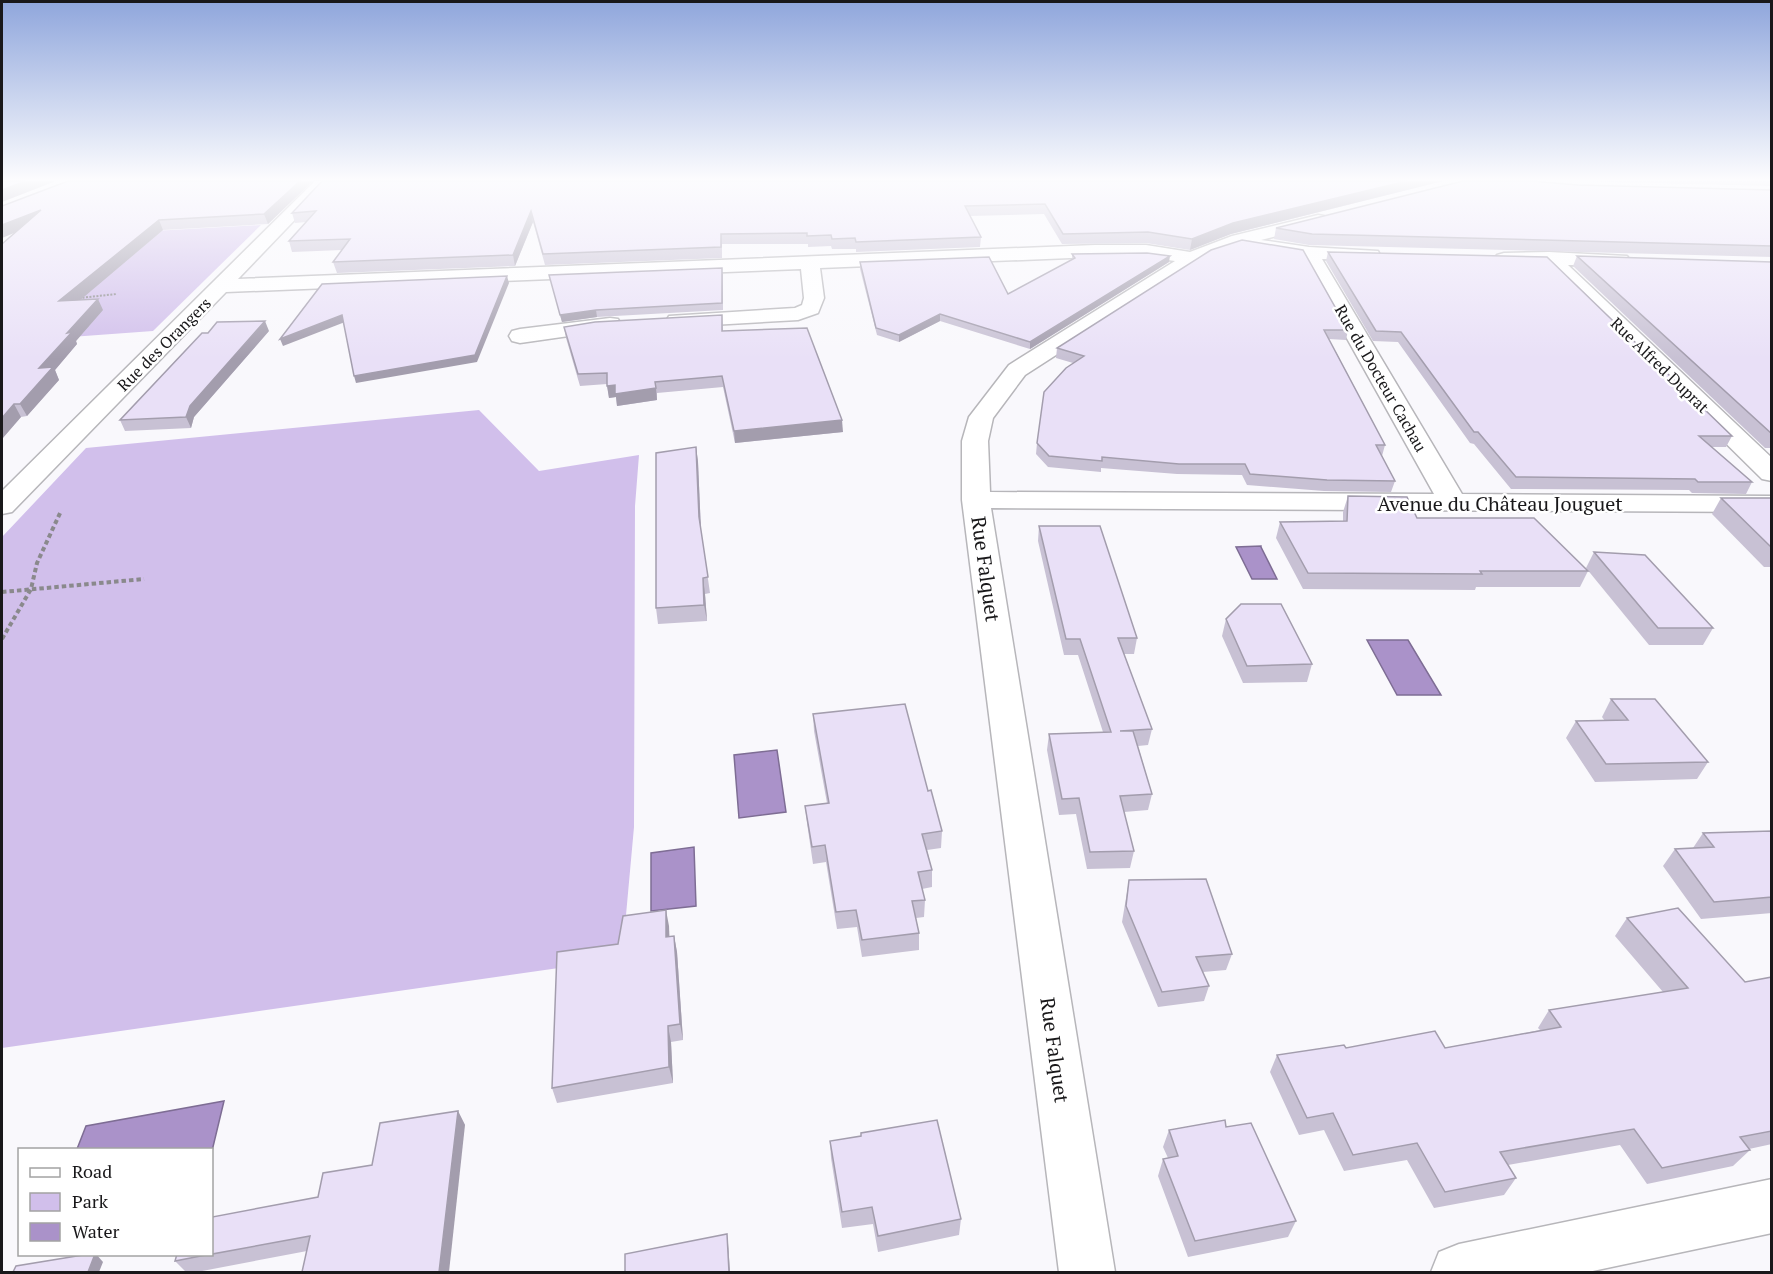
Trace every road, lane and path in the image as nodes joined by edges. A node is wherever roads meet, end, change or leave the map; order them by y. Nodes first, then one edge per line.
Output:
1 (266, 240) edge
2 (1238, 240) edge
3 (1241, 240) edge
4 (1309, 253) junction
5 (1388, 256) edge
6 (1193, 258) junction
7 (1549, 258) junction
8 (1490, 259) edge
9 (1641, 260) edge
10 (810, 262) junction
11 (763, 264) junction
12 (222, 285) junction
13 (117, 294) dead end
14 (75, 299) edge
15 (763, 299) junction
16 (652, 322) edge
17 (630, 323) edge
18 (520, 336) dead end
19 (1772, 473) edge
20 (976, 500) junction
21 (1453, 503) junction
22 (1772, 504) edge
23 (2, 506) edge
24 (61, 511) dead end
25 (144, 579) dead end
26 (31, 589) junction
27 (2, 592) edge
28 (2, 639) edge
29 (1772, 1206) edge
30 (1086, 1272) edge
31 (1459, 1272) edge

1 - 12 street, Rue des Orangers
2 - 6 street, Rue Falquet
3 - 4 street
4 - 5 street
4 - 21 street, Rue du Docteur Cachau
6 - 10 street
6 - 20 street, Rue Falquet
7 - 8 street
7 - 9 street
7 - 19 street, Rue Alfred Duprat
10 - 11 street
10 - 15 street
11 - 12 street
11 - 15 street
12 - 23 street, Rue des Orangers
13 - 14 path
15 - 16 street
17 - 18 street
20 - 21 street, Avenue du Château Jouguet
20 - 30 street, Rue Falquet
21 - 22 street, Avenue du Château Jouguet
24 - 26 path
25 - 26 path
26 - 27 path
26 - 28 path
29 - 31 street

